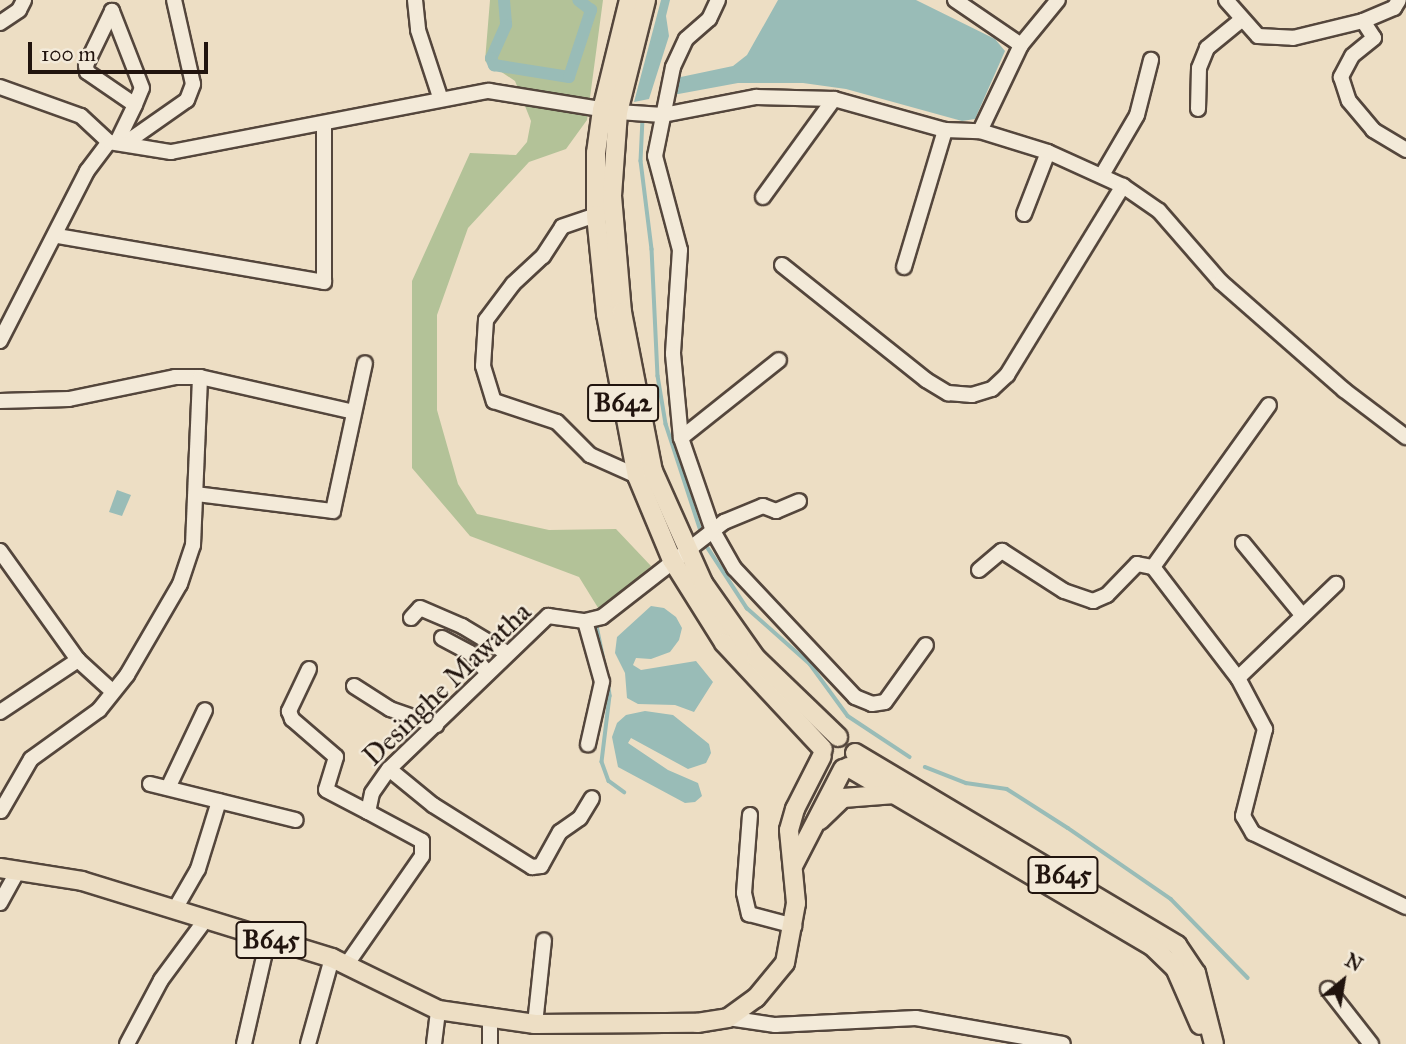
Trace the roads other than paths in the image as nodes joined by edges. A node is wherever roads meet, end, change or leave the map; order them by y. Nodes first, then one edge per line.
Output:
1 (24, 0) edge
2 (174, 0) edge
3 (415, 0) edge
4 (629, 0) edge
5 (646, 0) edge
6 (718, 0) edge
7 (955, 0) edge
8 (1058, 0) edge
9 (1226, 0) edge
10 (1399, 0) edge
11 (1363, 20) junction
12 (1240, 21) junction
13 (0, 23) edge
14 (1021, 45) junction
15 (1151, 60) dead end
16 (0, 87) edge
17 (440, 97) junction
18 (834, 99) junction
19 (135, 105) junction
20 (1198, 109) dead end
21 (610, 111) junction
22 (663, 115) junction
23 (324, 126) junction
24 (945, 130) junction
25 (980, 131) junction
26 (117, 142) junction
27 (1406, 150) edge
28 (1048, 152) junction
29 (1102, 175) junction
30 (1123, 186) junction
31 (763, 197) dead end
32 (1024, 214) dead end
33 (596, 215) junction
34 (58, 236) junction
35 (782, 265) dead end
36 (904, 267) dead end
37 (0, 341) edge
38 (779, 360) dead end
39 (365, 363) dead end
40 (200, 377) junction
41 (0, 401) edge
42 (1269, 405) dead end
43 (354, 412) junction
44 (1406, 437) edge
45 (681, 438) junction
46 (637, 476) junction
47 (196, 495) junction
48 (799, 501) dead end
49 (713, 531) junction
50 (1243, 543) dead end
51 (0, 551) edge
52 (680, 556) junction
53 (1153, 568) junction
54 (979, 570) dead end
55 (1336, 584) dead end
56 (1303, 616) junction
57 (411, 618) dead end
58 (585, 621) junction
59 (442, 638) dead end
60 (926, 645) dead end
61 (507, 653) junction
62 (78, 660) junction
63 (309, 669) dead end
64 (487, 672) junction
65 (1238, 678) junction
66 (354, 686) dead end
67 (113, 692) junction
68 (205, 710) dead end
69 (0, 712) edge
70 (436, 725) junction
71 (838, 737) junction
72 (588, 744) dead end
73 (823, 753) junction
74 (849, 763) junction
75 (389, 769) junction
76 (149, 784) dead end
77 (168, 788) junction
78 (895, 794) junction
79 (592, 798) dead end
80 (219, 801) junction
81 (1, 811) edge
82 (368, 812) junction
83 (750, 816) dead end
84 (296, 820) dead end
85 (813, 826) junction
86 (794, 864) junction
87 (8, 870) edge
88 (0, 903) edge
89 (1406, 907) edge
90 (174, 909) junction
91 (206, 919) junction
92 (794, 926) junction
93 (268, 939) junction
94 (544, 940) dead end
95 (340, 961) junction
96 (1328, 989) dead end
97 (438, 1010) junction
98 (728, 1018) junction
99 (490, 1021) junction
100 (535, 1024) junction
101 (127, 1044) edge
102 (244, 1044) edge
103 (308, 1044) edge
104 (435, 1044) edge
105 (490, 1044) edge
106 (1063, 1044) edge
107 (1212, 1044) edge
108 (1371, 1044) edge

1 - 13 street
2 - 26 street
3 - 17 street
4 - 21 main road, B642
5 - 21 main road, B642
6 - 22 street
7 - 14 street
8 - 14 street
9 - 12 street
10 - 11 street
11 - 12 street
11 - 27 street
12 - 20 street
14 - 25 street
15 - 29 street
16 - 26 street
17 - 21 street
17 - 23 street
18 - 22 street
18 - 24 street
18 - 31 street
19 - 19 street
19 - 26 street
21 - 22 street
21 - 33 main road, B642
21 - 52 main road, B642
22 - 45 street
23 - 26 street
23 - 34 street
24 - 25 street
24 - 36 street
25 - 28 street
26 - 34 street
28 - 29 street
28 - 32 street
29 - 30 street
30 - 35 street
30 - 44 street
33 - 46 main road, B642
33 - 46 street
34 - 37 street
38 - 45 street
39 - 43 street
40 - 41 street
40 - 43 street
40 - 47 street
42 - 53 street
43 - 47 street
45 - 49 street
46 - 52 main road, B642
47 - 67 street
48 - 49 street
49 - 52 street
49 - 60 street
50 - 56 street
51 - 62 street
52 - 58 street
52 - 71 main road, B642
52 - 73 main road, B642
53 - 54 street
53 - 65 street
55 - 56 street
56 - 65 street
57 - 61 street
58 - 61 street, Desinghe Mawatha
58 - 72 street
59 - 64 street
61 - 64 street, Desinghe Mawatha
62 - 67 street
62 - 69 street
63 - 82 street
64 - 70 street, Desinghe Mawatha
65 - 89 street
66 - 70 street
67 - 81 street
68 - 77 street
70 - 75 street, Desinghe Mawatha
71 - 73 main road
71 - 74 main road
73 - 74 main road
73 - 86 main road, B645
74 - 78 main road, B645
74 - 85 main road, B645
74 - 107 main road, B645
75 - 79 street
75 - 82 street, Desinghe Mawatha
76 - 77 street
77 - 80 street
78 - 85 main road
78 - 107 main road, B645
80 - 84 street
80 - 90 street
82 - 95 street, Desinghe Mawatha
83 - 92 street
85 - 86 main road, B645
86 - 92 main road, B645
87 - 88 street
87 - 90 main road, B645
90 - 91 main road, B645
91 - 93 main road, B645
91 - 101 street
92 - 98 main road, B645
93 - 95 main road, B645
93 - 102 street
94 - 100 street
95 - 97 main road, B645
95 - 103 street
96 - 108 street
97 - 99 main road, B645
97 - 104 street
98 - 100 main road, B645
98 - 106 street
99 - 100 main road, B645
99 - 105 street

